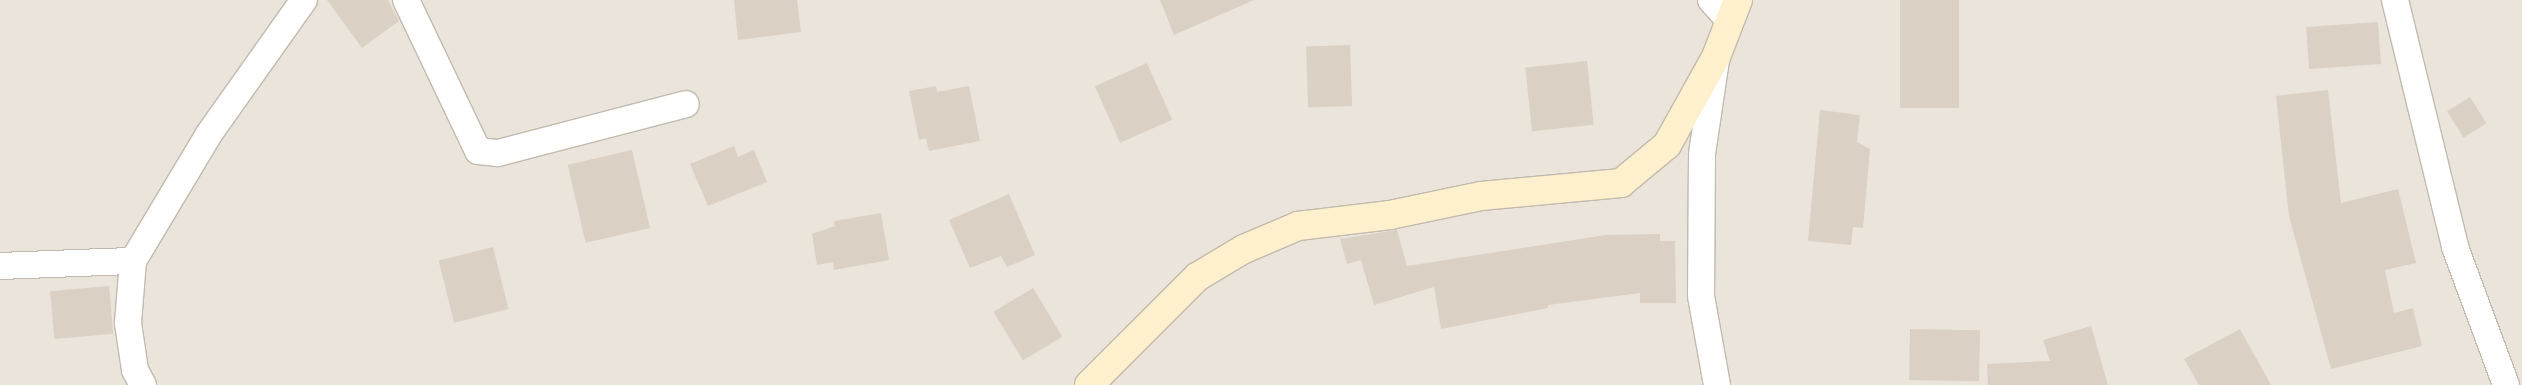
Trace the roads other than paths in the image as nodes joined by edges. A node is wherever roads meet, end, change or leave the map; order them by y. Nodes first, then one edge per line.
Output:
1 (304, 0) edge
2 (406, 0) edge
3 (1711, 0) edge
4 (2395, 0) edge
5 (1733, 10) edge
6 (1716, 56) junction
7 (686, 104) dead end
8 (133, 261) junction
9 (0, 266) edge
10 (143, 385) edge
11 (1089, 385) edge
12 (1717, 385) edge
13 (2506, 385) edge

1 - 8 street
2 - 7 street
3 - 5 street
4 - 13 street
5 - 6 street
6 - 11 street
6 - 12 street
8 - 9 street
8 - 10 street

